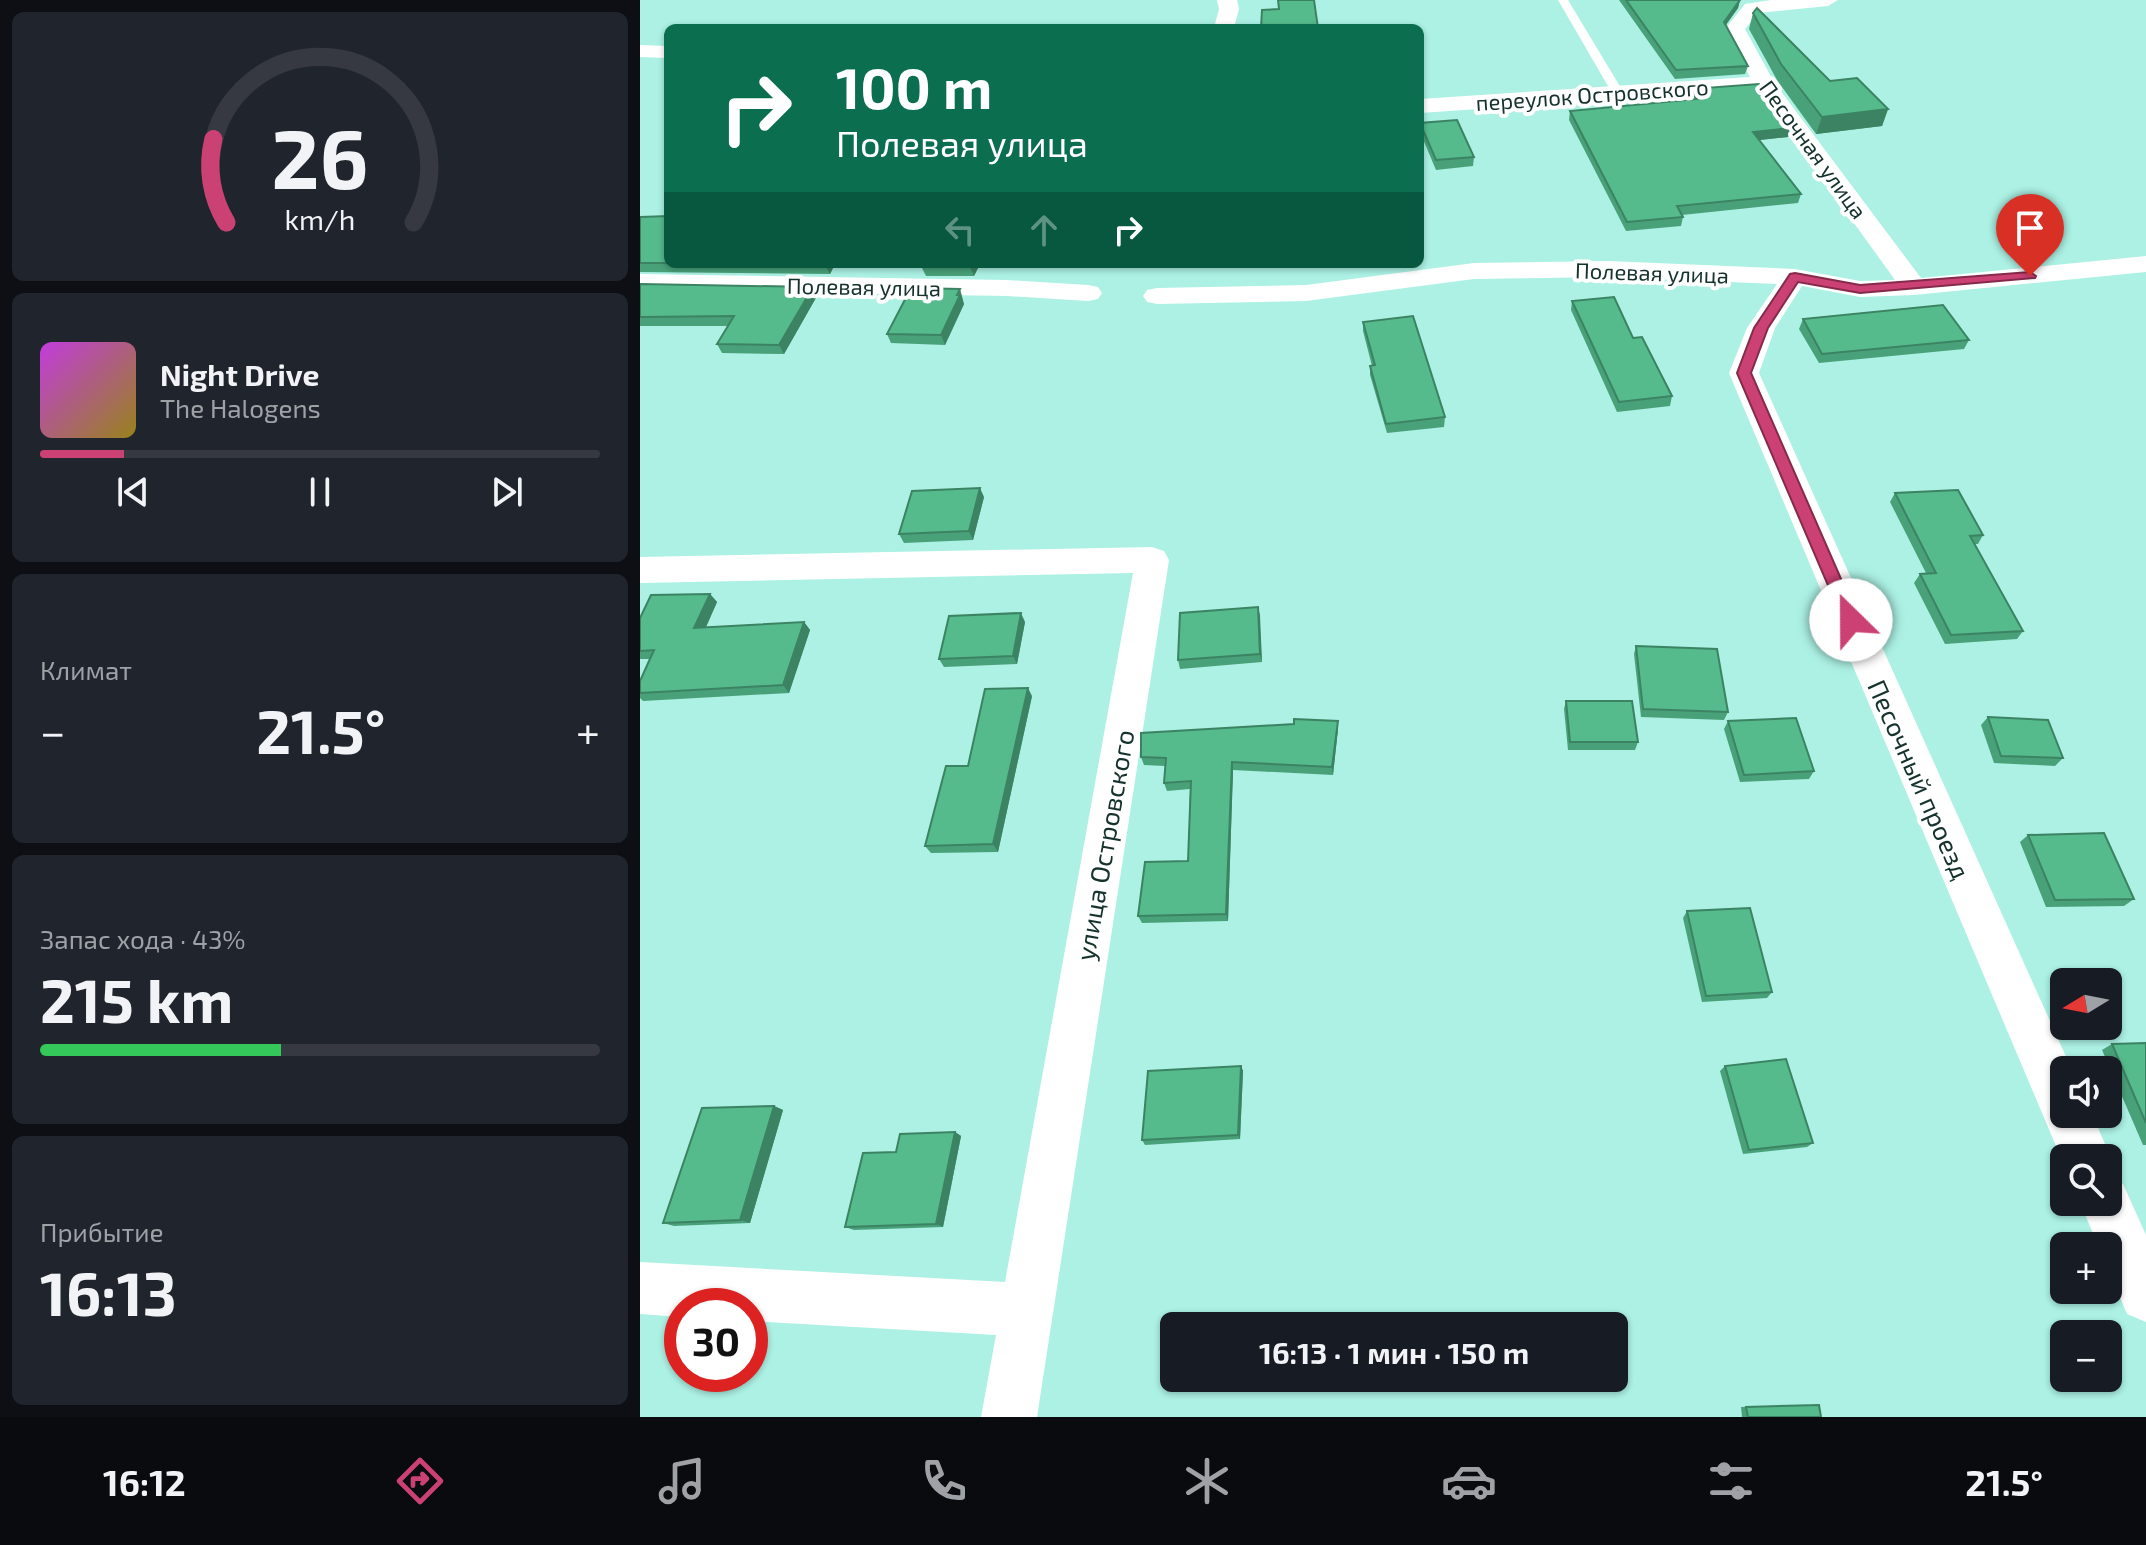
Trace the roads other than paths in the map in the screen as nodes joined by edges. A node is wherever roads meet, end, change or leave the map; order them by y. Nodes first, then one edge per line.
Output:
1 (1227, 0) edge
2 (1563, 0) edge
3 (1828, 0) edge
4 (1225, 24) edge
5 (640, 51) edge
6 (664, 52) edge
7 (1764, 83) junction
8 (1618, 93) junction
9 (1424, 106) edge
10 (2146, 264) edge
11 (1190, 268) edge
12 (1795, 277) junction
13 (640, 282) edge
14 (1914, 287) junction
15 (1088, 293) dead end
16 (1157, 296) dead end
17 (1188, 297) junction
18 (640, 570) edge
19 (2050, 1076) edge
20 (2111, 1216) edge
21 (640, 1288) edge
22 (2146, 1295) edge
23 (1025, 1310) junction
24 (1009, 1417) edge

1 - 4 street
2 - 8 lane
3 - 7 street, Песочная улица
5 - 6 street
7 - 8 street, переулок Островского
7 - 14 street, Песочная улица
8 - 9 street, переулок Островского
10 - 14 street, Полевая улица
11 - 17 street
12 - 14 street, Полевая улица
12 - 17 street, Полевая улица
12 - 19 street, Песочный проезд
13 - 15 street, Полевая улица
16 - 17 street, Полевая улица
18 - 23 street, улица Островского
20 - 22 street
21 - 23 street
23 - 24 street, улица Островского

